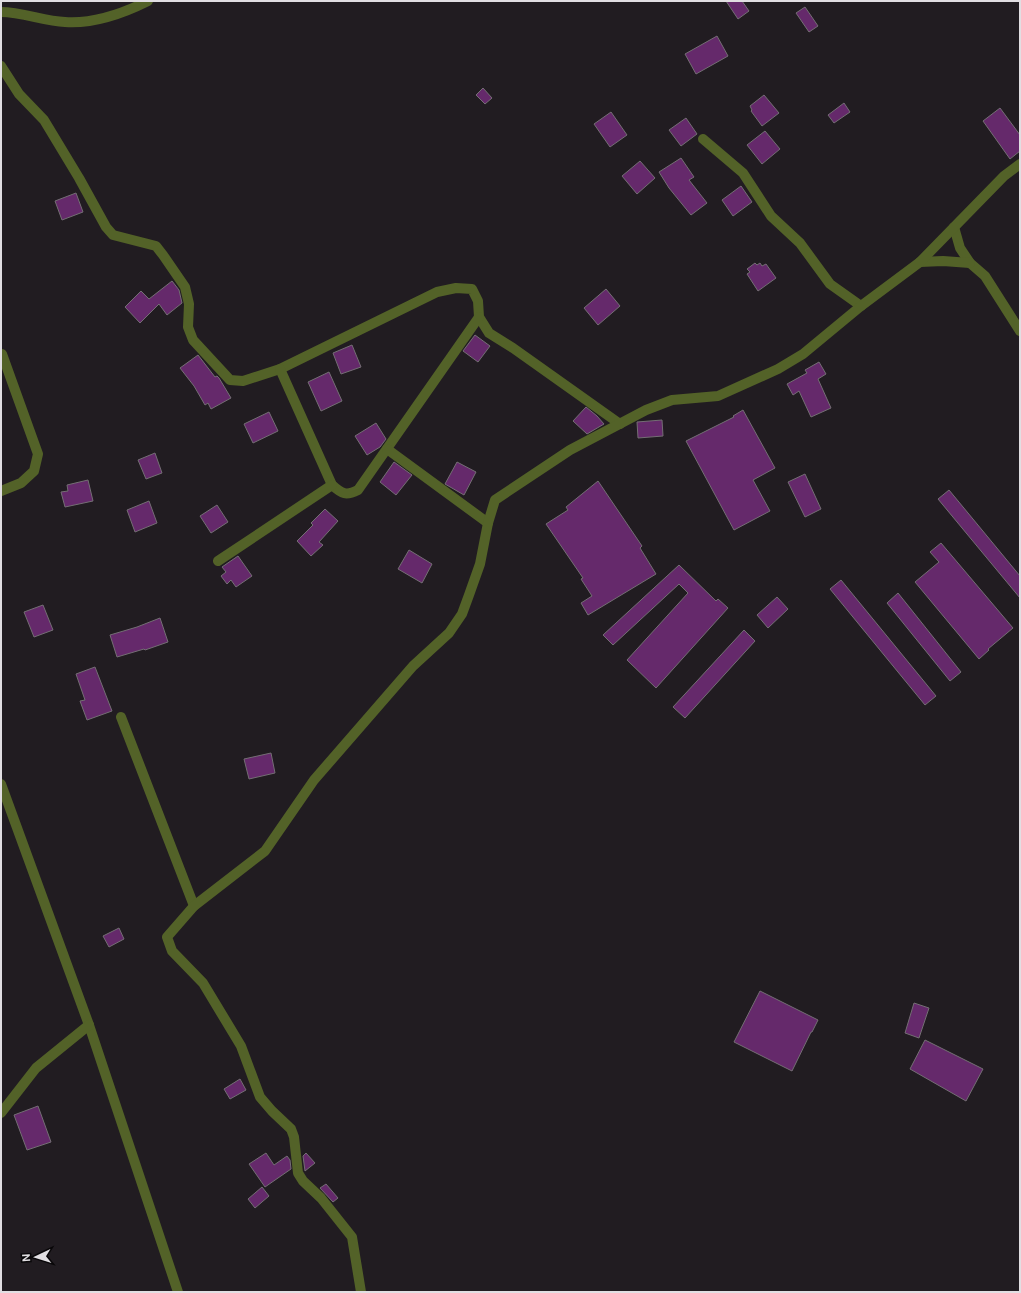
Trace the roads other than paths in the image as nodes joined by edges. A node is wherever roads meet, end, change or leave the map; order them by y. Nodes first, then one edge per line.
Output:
1 (148, 1) edge
2 (1, 12) edge
3 (1, 66) edge
4 (704, 139) dead end
5 (1020, 164) edge
6 (954, 227) junction
7 (920, 262) junction
8 (970, 263) junction
9 (861, 306) junction
10 (479, 317) junction
11 (1020, 331) edge
12 (2, 354) dead end
13 (280, 369) junction
14 (620, 424) junction
15 (387, 449) junction
16 (332, 486) junction
17 (1, 491) edge
18 (488, 523) junction
19 (218, 561) dead end
20 (121, 717) dead end
21 (1, 784) edge
22 (194, 906) junction
23 (89, 1025) junction
24 (1, 1113) edge
25 (178, 1292) edge
26 (361, 1292) edge

1 - 2 street
3 - 13 street
4 - 9 street
5 - 6 street
6 - 7 street
6 - 8 street
7 - 8 street
7 - 9 street
8 - 11 street
9 - 14 street
10 - 13 street
10 - 14 street
10 - 15 street
12 - 17 street
13 - 16 street
14 - 18 street
15 - 16 street
15 - 18 street
16 - 19 street
18 - 22 street
20 - 22 street
21 - 23 street
22 - 26 street
23 - 24 street
23 - 25 street

